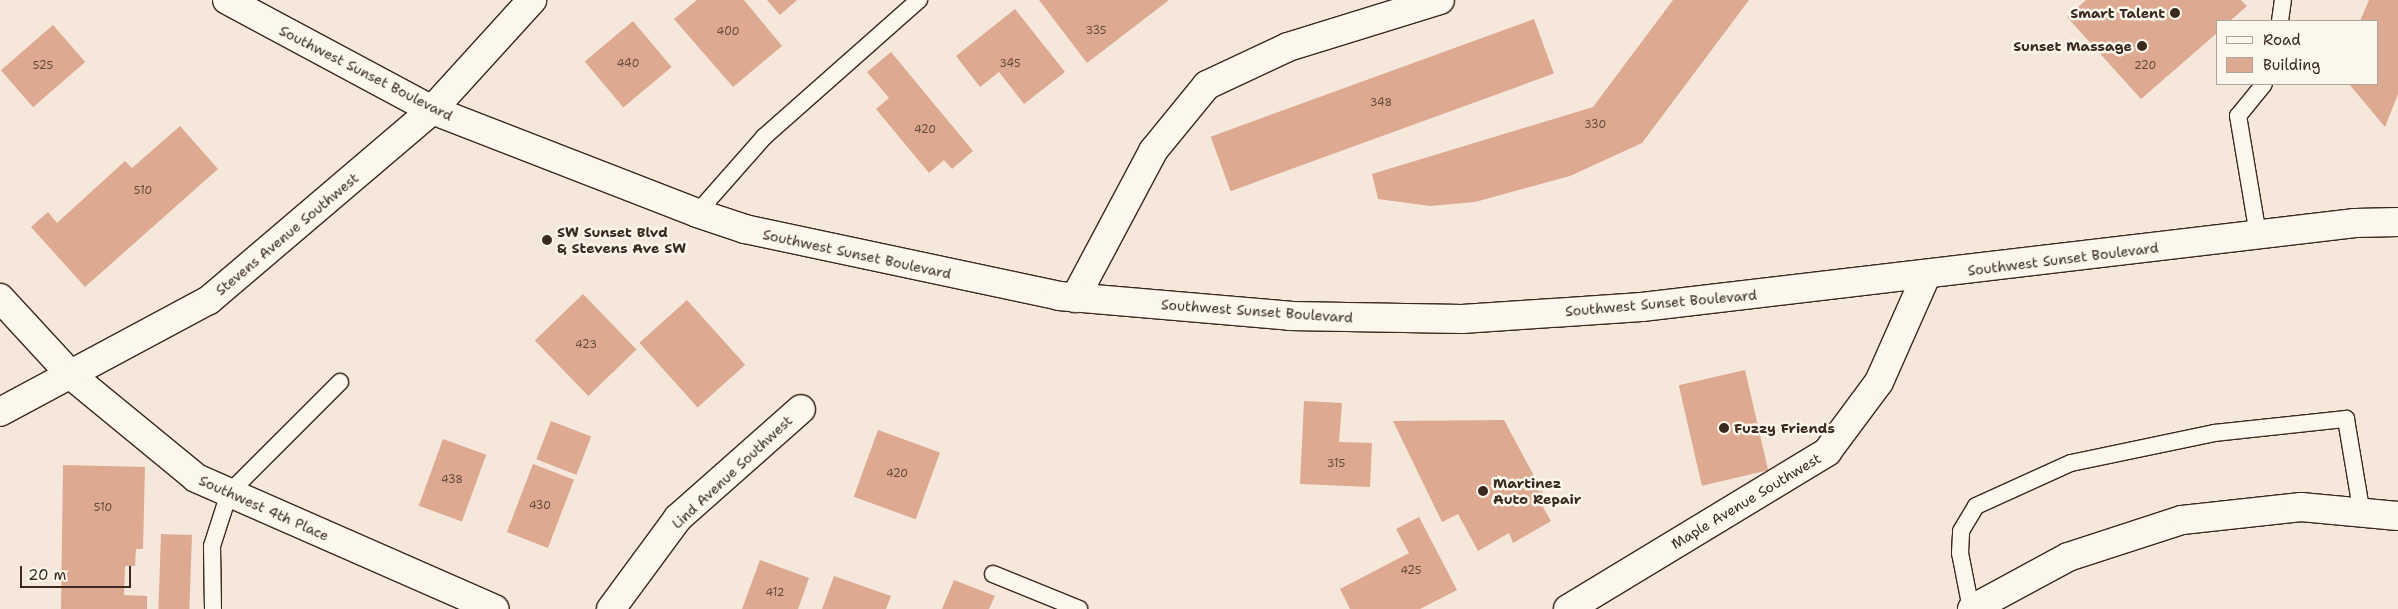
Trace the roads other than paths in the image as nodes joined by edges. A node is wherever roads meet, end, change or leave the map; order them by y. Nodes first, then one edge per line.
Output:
1 (227, 0) edge
2 (919, 0) edge
3 (1440, 0) edge
4 (2283, 0) edge
5 (523, 3) edge
6 (2280, 20) edge
7 (2263, 85) edge
8 (432, 110) junction
9 (697, 213) junction
10 (2398, 222) edge
11 (2258, 235) junction
12 (1926, 276) junction
13 (0, 298) edge
14 (1075, 298) junction
15 (72, 376) junction
16 (340, 382) dead end
17 (801, 409) dead end
18 (0, 412) edge
19 (229, 493) junction
20 (2398, 504) edge
21 (2361, 509) junction
22 (2398, 516) edge
23 (993, 574) dead end
24 (213, 609) edge
25 (494, 609) edge
26 (611, 609) edge
27 (1079, 609) edge
28 (1568, 609) edge
29 (1972, 609) edge

1 - 8 street, Southwest Sunset Boulevard
2 - 9 lane
3 - 14 street
4 - 6 lane
5 - 8 street, Stevens Avenue Southwest
7 - 11 lane
8 - 9 street, Southwest Sunset Boulevard
8 - 15 street, Stevens Avenue Southwest
9 - 14 street, Southwest Sunset Boulevard
10 - 11 street, Southwest Sunset Boulevard
11 - 12 street, Southwest Sunset Boulevard
12 - 14 street, Southwest Sunset Boulevard
12 - 28 street, Maple Avenue Southwest
13 - 15 street, Southwest 4th Place
15 - 18 street, Stevens Avenue Southwest
15 - 19 street, Southwest 4th Place
16 - 19 lane
17 - 26 street, Lind Avenue Southwest
19 - 24 lane
19 - 25 street, Southwest 4th Place
20 - 21 street
21 - 22 street
21 - 29 street
21 - 29 lane
23 - 27 lane

